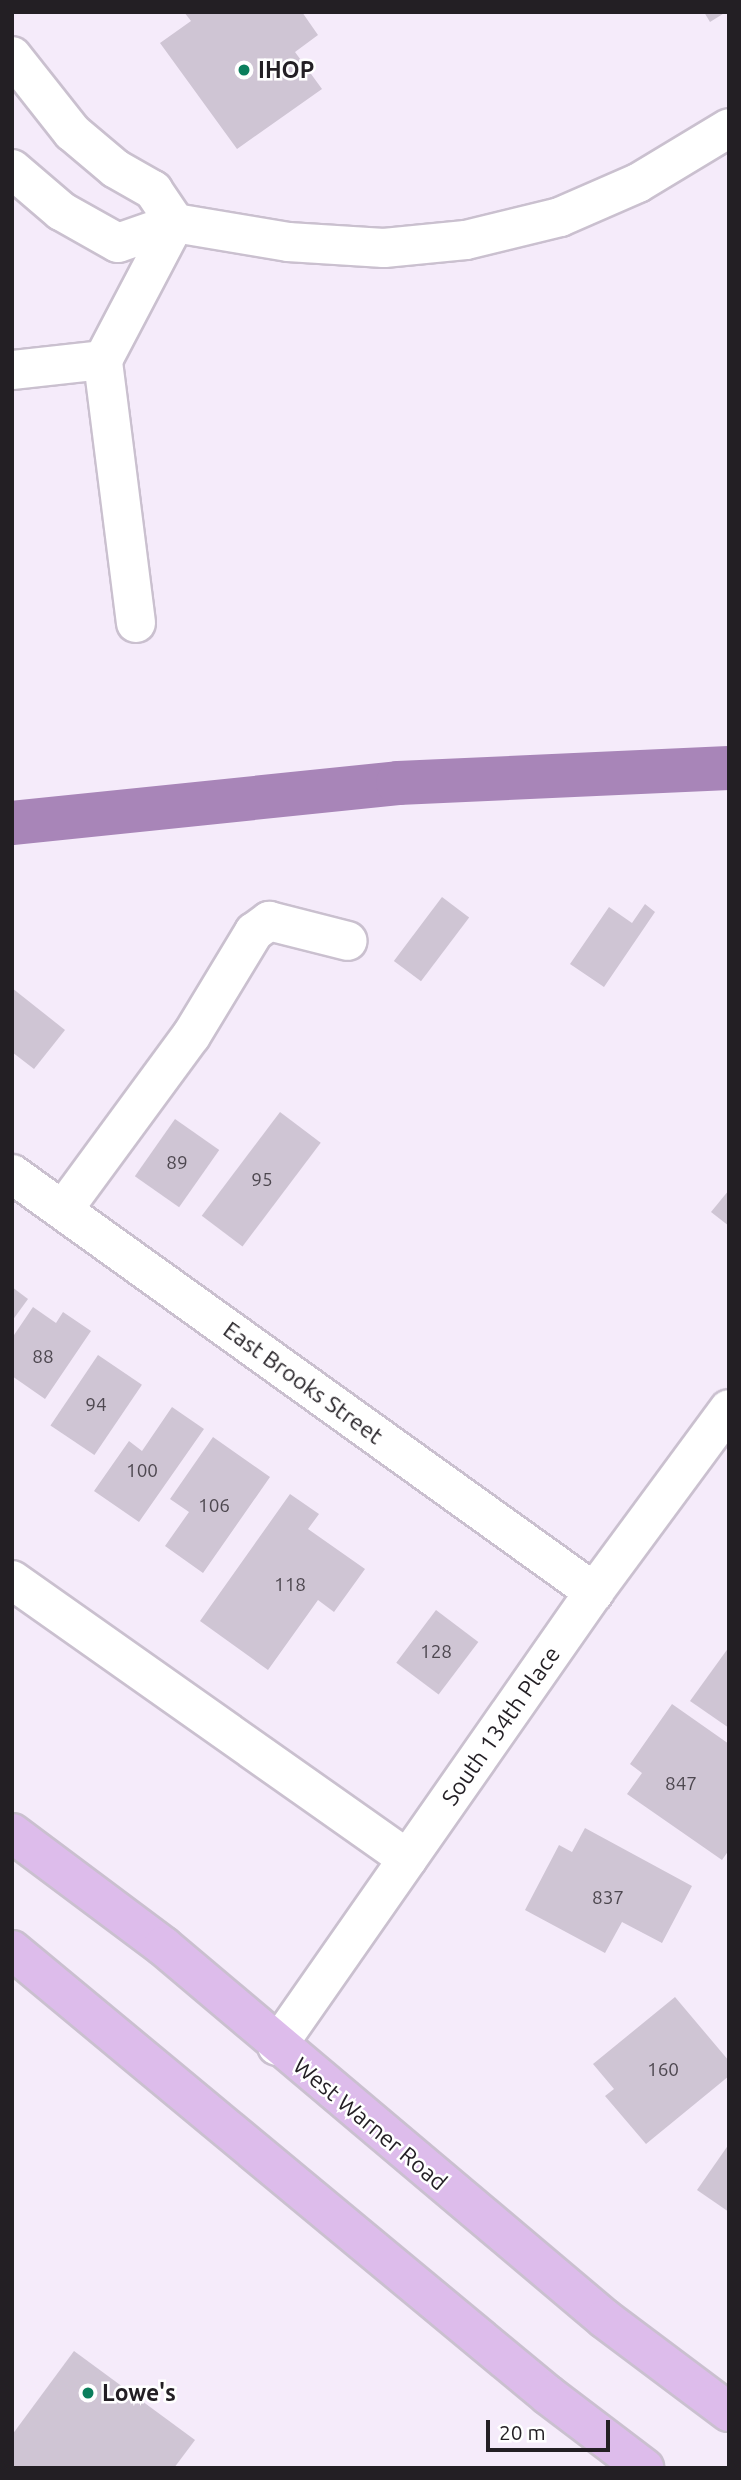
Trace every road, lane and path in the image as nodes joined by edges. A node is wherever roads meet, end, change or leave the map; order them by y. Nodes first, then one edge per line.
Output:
1 (12, 56) edge
2 (729, 128) edge
3 (12, 169) edge
4 (175, 223) junction
5 (103, 360) junction
6 (12, 370) edge
7 (136, 623) dead end
8 (348, 941) dead end
9 (12, 1174) edge
10 (63, 1210) junction
11 (729, 1409) edge
12 (12, 1580) edge
13 (594, 1592) junction
14 (12, 1833) edge
15 (408, 1859) junction
16 (12, 1950) edge
17 (277, 2046) junction
18 (729, 2412) edge
19 (645, 2468) edge

1 - 4 street
2 - 4 street
3 - 4 street
4 - 5 street
5 - 6 street
5 - 7 street
8 - 10 street
9 - 10 street, East Brooks Street
10 - 13 street, East Brooks Street
11 - 13 street, South 134th Place
12 - 15 street
13 - 15 street, South 134th Place
14 - 17 main road, West Warner Road
15 - 17 street, South 134th Place
16 - 19 main road
17 - 18 main road, West Warner Road

